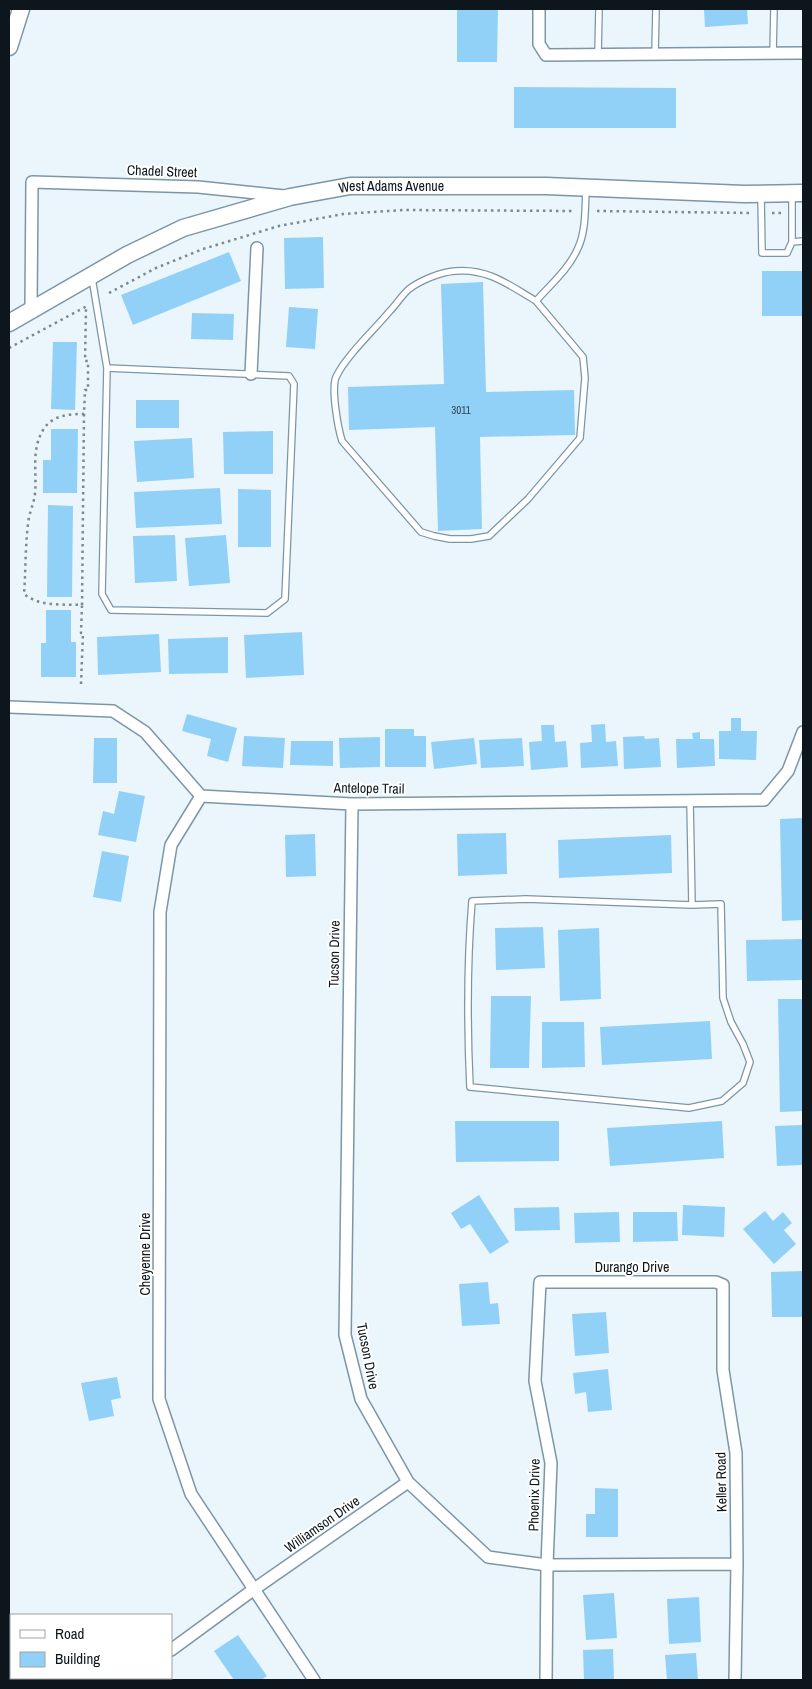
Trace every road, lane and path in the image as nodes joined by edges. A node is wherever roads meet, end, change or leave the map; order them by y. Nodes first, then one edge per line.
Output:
1 (21, 9) edge
2 (539, 9) edge
3 (599, 9) edge
4 (656, 9) edge
5 (774, 9) edge
6 (9, 47) edge
7 (773, 53) junction
8 (803, 53) edge
9 (655, 54) junction
10 (598, 55) junction
11 (586, 187) junction
12 (761, 193) junction
13 (798, 193) edge
14 (290, 197) junction
15 (574, 211) dead end
16 (597, 211) dead end
17 (751, 213) dead end
18 (772, 213) dead end
19 (786, 213) dead end
20 (803, 241) edge
21 (792, 242) junction
22 (257, 248) dead end
23 (92, 276) junction
24 (109, 293) dead end
25 (536, 301) junction
26 (31, 310) junction
27 (9, 323) edge
28 (9, 348) edge
29 (107, 368) junction
30 (251, 374) junction
31 (84, 414) junction
32 (82, 605) junction
33 (82, 684) dead end
34 (9, 707) edge
35 (803, 732) edge
36 (201, 796) junction
37 (690, 801) junction
38 (352, 804) junction
39 (692, 905) junction
40 (540, 1282) joint
41 (723, 1285) joint
42 (408, 1482) junction
43 (737, 1564) junction
44 (547, 1565) junction
45 (253, 1590) junction
46 (172, 1649) edge
47 (314, 1680) edge
48 (546, 1680) edge
49 (735, 1680) edge

1 - 6 main road
2 - 10 street
3 - 10 lane
4 - 9 lane
5 - 7 lane
7 - 8 street
7 - 9 street
9 - 10 street
11 - 12 main road, West Adams Avenue
11 - 14 main road, West Adams Avenue
11 - 25 lane
12 - 13 main road, West Adams Avenue
12 - 21 lane
13 - 21 lane
14 - 23 main road, West Adams Avenue
14 - 26 street, Chadel Street
15 - 24 path
16 - 17 path
18 - 19 path
20 - 21 lane
22 - 30 street
23 - 26 main road, West Adams Avenue
23 - 29 lane
25 - 25 lane
26 - 27 main road, West Adams Avenue
28 - 31 path
29 - 30 lane
29 - 30 lane
31 - 32 path
31 - 32 path
32 - 33 path
34 - 36 street
35 - 37 street, Antelope Trail
36 - 38 street, Antelope Trail
36 - 45 street, Cheyenne Drive
37 - 38 street, Antelope Trail
37 - 39 lane
38 - 42 street, Tucson Drive
39 - 39 lane
40 - 41 street, Durango Drive
40 - 44 street, Phoenix Drive
41 - 43 street, Keller Road
42 - 44 street, Tucson Drive
42 - 45 street, Williamson Drive
43 - 44 street, Tucson Drive
43 - 49 street, Keller Road
44 - 48 street, Phoenix Drive
45 - 46 street, Williamson Drive
45 - 47 street, Cheyenne Drive

